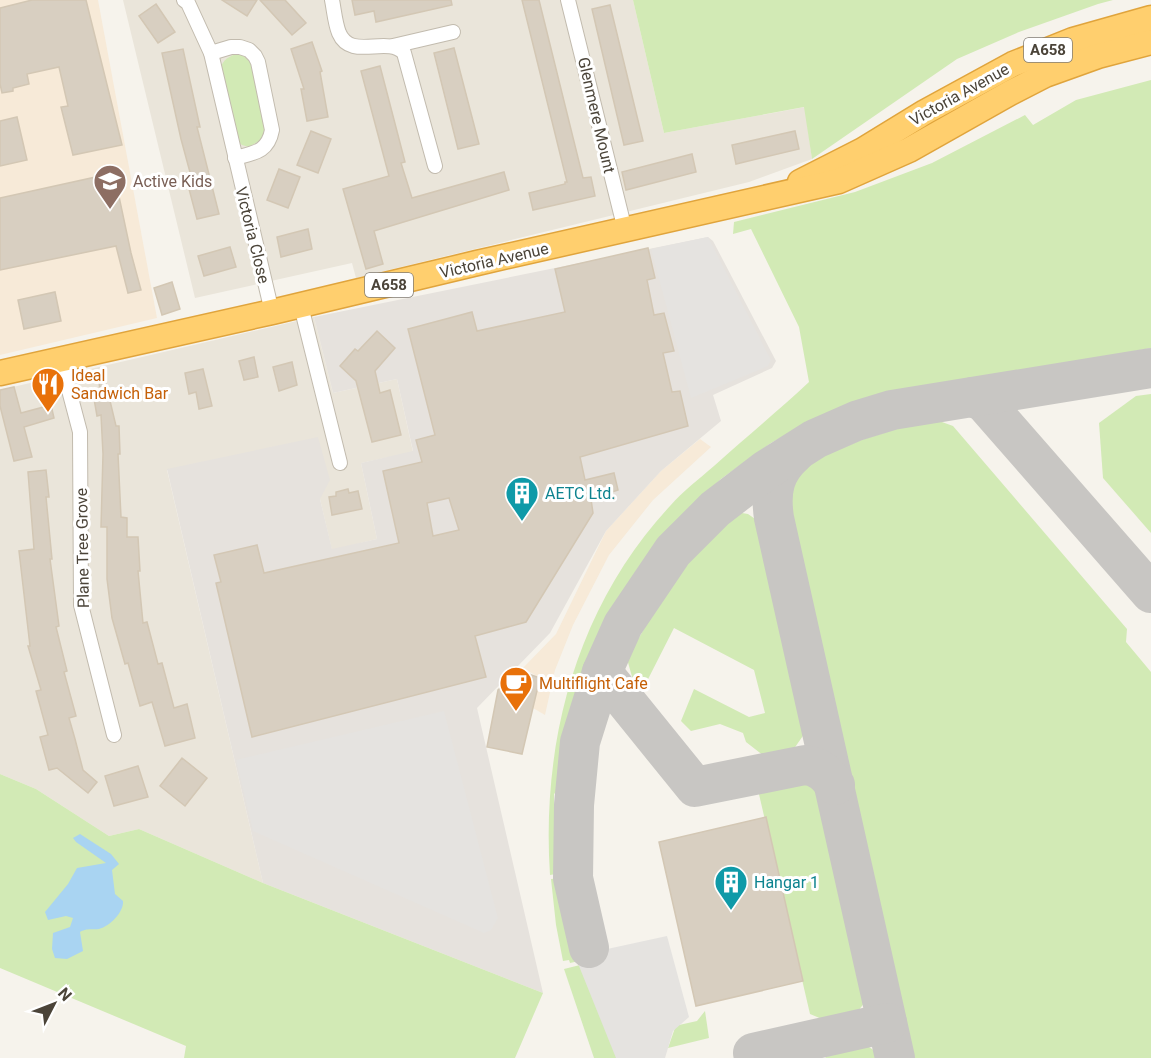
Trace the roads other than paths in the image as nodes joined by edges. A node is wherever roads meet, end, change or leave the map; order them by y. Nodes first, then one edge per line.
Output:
1 (184, 0) edge
2 (332, 0) edge
3 (568, 0) edge
4 (1151, 18) edge
5 (453, 32) dead end
6 (1151, 42) edge
7 (393, 46) junction
8 (211, 53) junction
9 (235, 158) junction
10 (435, 166) dead end
11 (777, 195) junction
12 (625, 230) junction
13 (301, 306) junction
14 (272, 312) junction
15 (61, 360) junction
16 (0, 373) edge
17 (340, 463) dead end
18 (114, 735) dead end

1 - 8 street, Victoria Close
2 - 7 street
3 - 12 street, Glenmere Mount
4 - 11 highway, Victoria Avenue / A658
5 - 7 street
6 - 11 highway, Victoria Avenue / A658
7 - 10 street
8 - 9 street, Victoria Close
8 - 9 street
9 - 14 street, Victoria Close
11 - 12 highway, Victoria Avenue / A658
12 - 13 highway, Victoria Avenue / A658
13 - 14 highway, Victoria Avenue / A658
13 - 17 street
14 - 15 highway, Victoria Avenue / A658
15 - 16 highway, Victoria Avenue / A658
15 - 18 street, Plane Tree Grove

